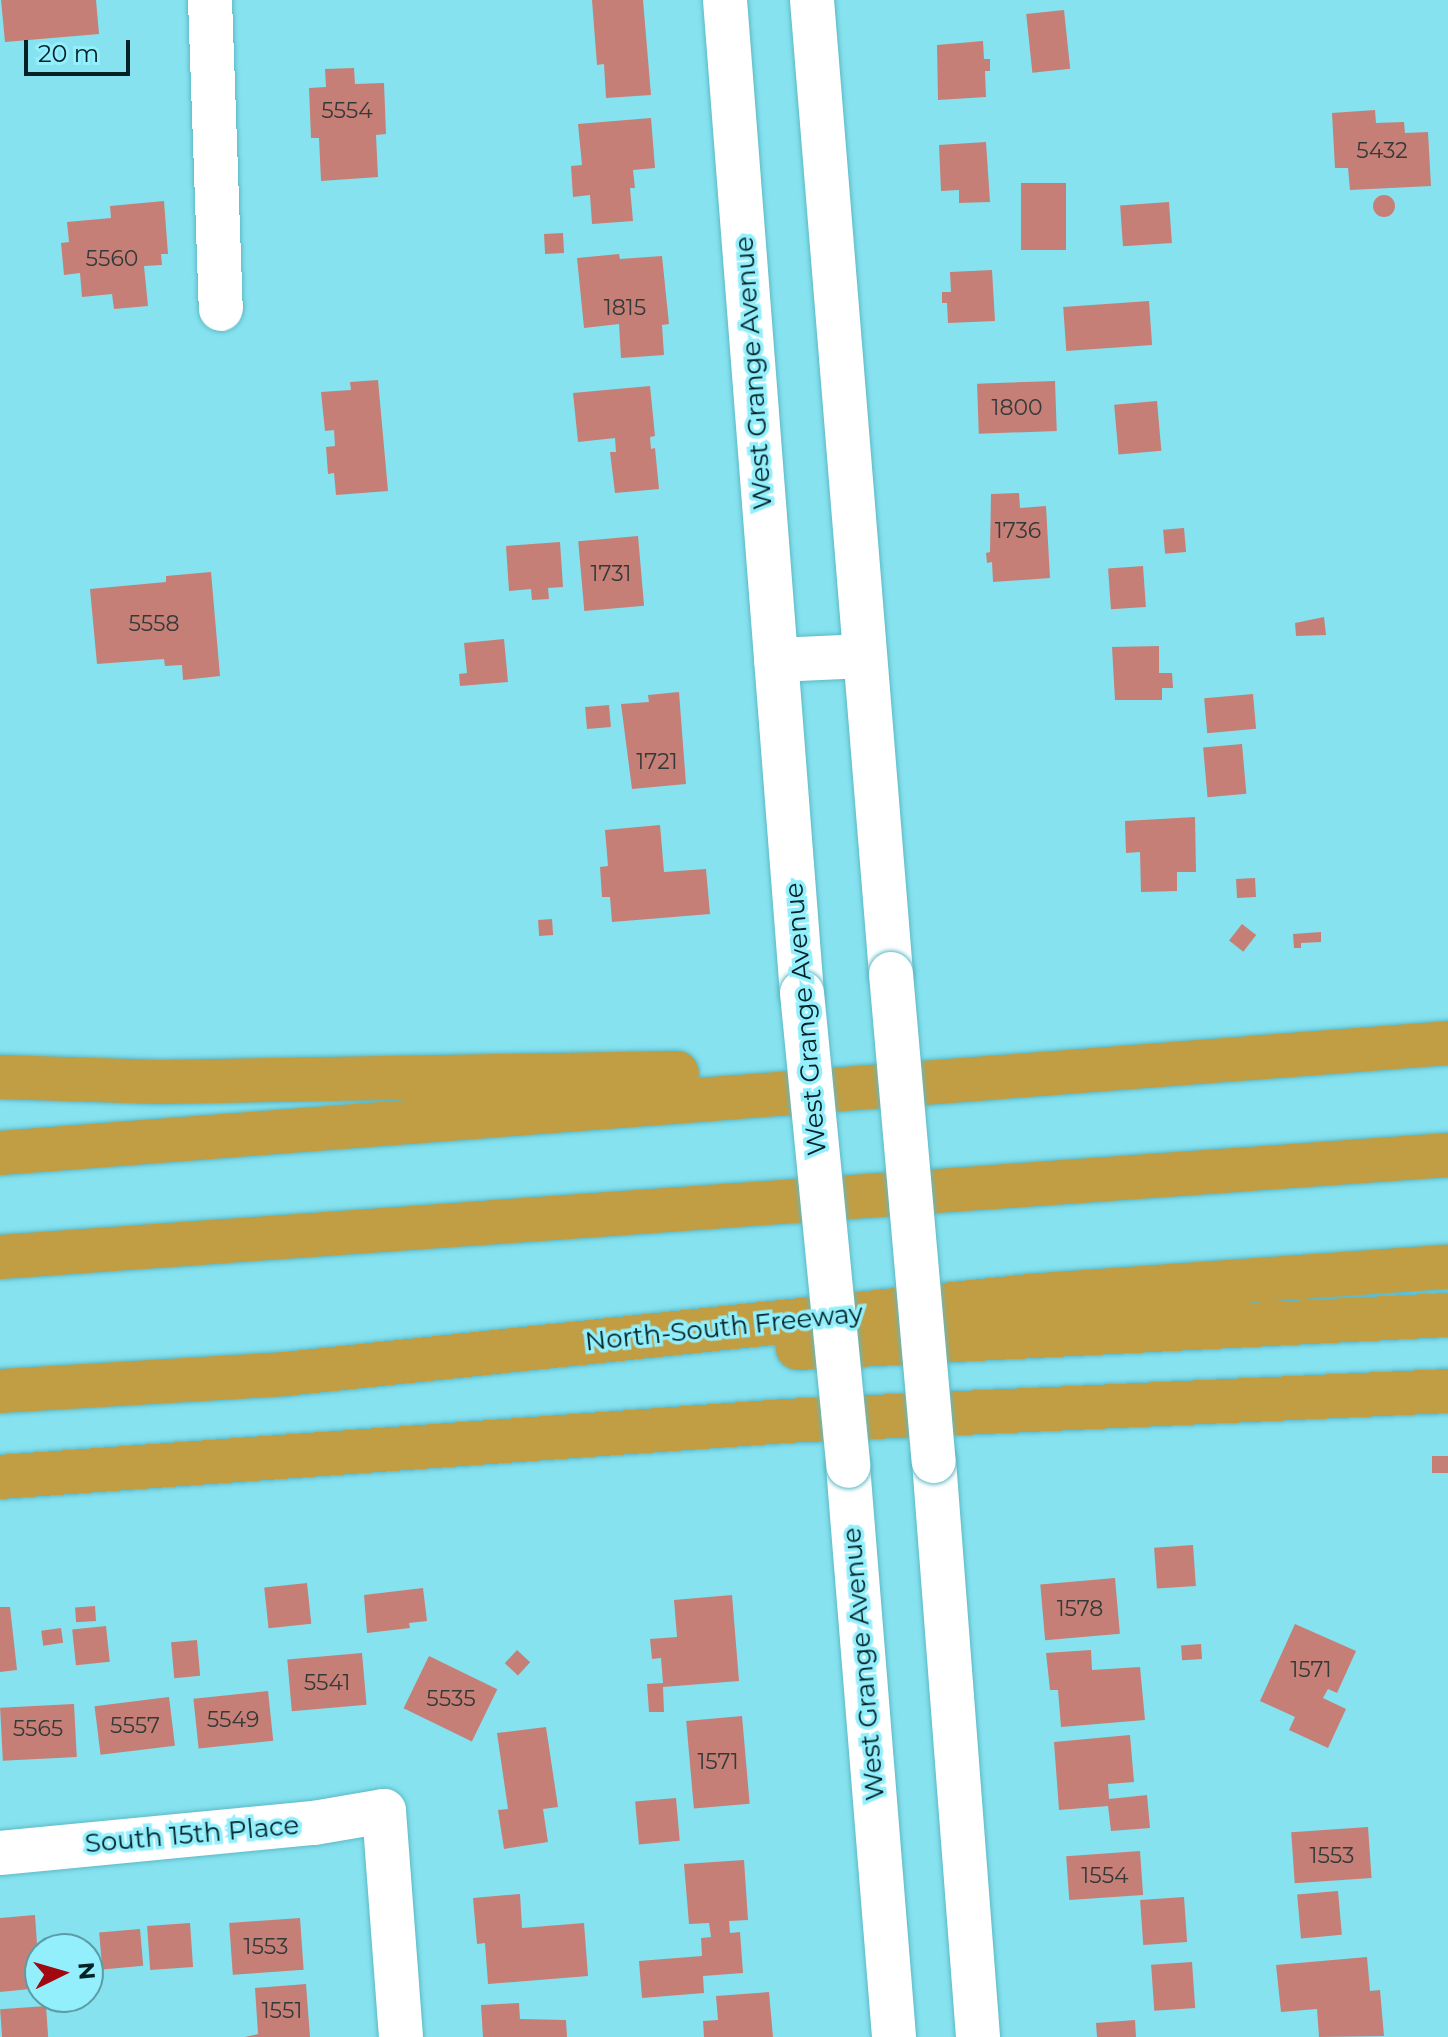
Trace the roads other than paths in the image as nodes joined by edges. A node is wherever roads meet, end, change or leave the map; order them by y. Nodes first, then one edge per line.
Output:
1 (210, 0) edge
2 (725, 0) edge
3 (812, 0) edge
4 (221, 309) dead end
5 (865, 656) junction
6 (776, 660) junction
7 (1448, 1043) edge
8 (1143, 1064) junction
9 (0, 1077) edge
10 (0, 1153) edge
11 (1448, 1155) edge
12 (0, 1257) edge
13 (1448, 1267) edge
14 (1448, 1315) edge
15 (285, 1374) junction
16 (0, 1391) edge
17 (1448, 1391) edge
18 (0, 1477) edge
19 (0, 1853) edge
20 (401, 2037) edge
21 (894, 2037) edge
22 (978, 2037) edge

1 - 4 street
2 - 6 street, West Grange Avenue
3 - 5 street
5 - 6 street
5 - 22 street, bridge
6 - 21 street, West Grange Avenue, bridge
7 - 8 highway
8 - 9 highway
8 - 10 highway
11 - 12 highway
13 - 15 highway, North-South Freeway
14 - 15 highway
15 - 16 highway, North-South Freeway
17 - 18 highway
19 - 20 street, South 15th Place

